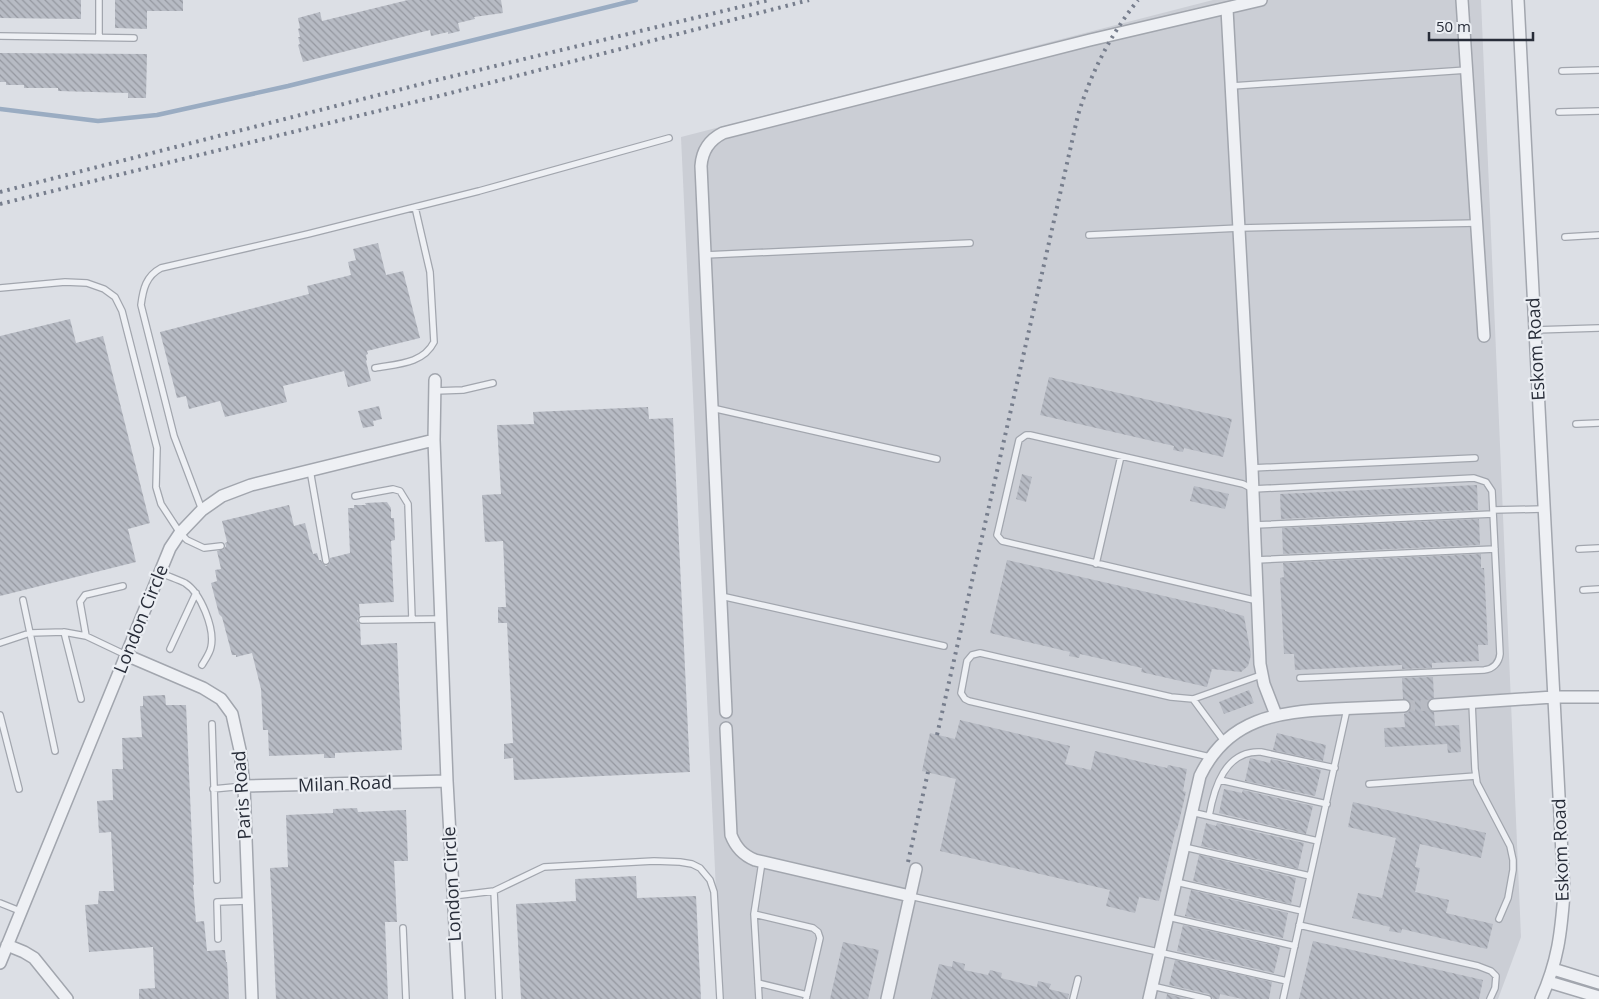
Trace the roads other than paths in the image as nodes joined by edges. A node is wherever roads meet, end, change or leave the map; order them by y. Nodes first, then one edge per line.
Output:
1 (99, 0) edge
2 (1261, 0) edge
3 (1462, 0) edge
4 (1518, 0) edge
5 (1227, 9) junction
6 (0, 36) edge
7 (99, 37) junction
8 (134, 38) dead end
9 (1467, 70) junction
10 (1599, 70) edge
11 (1562, 71) dead end
12 (1232, 86) junction
13 (1599, 110) edge
14 (1560, 112) dead end
15 (669, 138) dead end
16 (415, 207) junction
17 (1478, 223) junction
18 (1240, 228) junction
19 (1089, 235) dead end
20 (1599, 235) edge
21 (1565, 237) dead end
22 (970, 243) dead end
23 (705, 255) junction
24 (0, 288) edge
25 (1599, 328) edge
26 (1534, 330) junction
27 (1484, 336) dead end
28 (375, 368) dead end
29 (493, 383) dead end
30 (435, 386) joint
31 (712, 408) junction
32 (1599, 423) edge
33 (1576, 424) dead end
34 (434, 440) junction
35 (1121, 456) junction
36 (1475, 458) dead end
37 (937, 459) dead end
38 (1252, 468) junction
39 (310, 470) junction
40 (1253, 488) junction
41 (355, 496) dead end
42 (1544, 508) junction
43 (202, 510) junction
44 (1493, 512) junction
45 (1255, 525) junction
46 (180, 533) junction
47 (221, 546) dead end
48 (1599, 548) edge
49 (1495, 549) junction
50 (1579, 549) dead end
51 (1256, 560) junction
52 (326, 561) dead end
53 (1096, 564) junction
54 (159, 572) junction
55 (123, 586) dead end
56 (1599, 589) edge
57 (1583, 590) dead end
58 (196, 593) junction
59 (721, 596) junction
60 (24, 600) dead end
61 (1258, 601) junction
62 (412, 619) junction
63 (441, 619) junction
64 (362, 620) dead end
65 (64, 632) junction
66 (30, 633) junction
67 (86, 636) junction
68 (0, 643) edge
69 (944, 646) dead end
70 (170, 649) dead end
71 (126, 655) junction
72 (202, 665) dead end
73 (1262, 675) junction
74 (1300, 678) dead end
75 (1553, 697) junction
76 (1599, 697) edge
77 (81, 699) dead end
78 (1194, 699) junction
79 (1472, 703) junction
80 (1434, 705) tunnel mouth
81 (1404, 706) tunnel mouth
82 (1347, 709) junction
83 (726, 712) dead end
84 (0, 714) edge
85 (1276, 715) junction
86 (212, 724) dead end
87 (726, 728) dead end
88 (1224, 741) junction
89 (55, 751) dead end
90 (1210, 757) junction
91 (1335, 768) junction
92 (1476, 776) junction
93 (1220, 780) junction
94 (447, 781) junction
95 (1369, 784) dead end
96 (244, 786) junction
97 (19, 789) dead end
98 (214, 789) junction
99 (1327, 804) junction
100 (1192, 812) junction
101 (1209, 816) junction
102 (1318, 841) junction
103 (1184, 847) junction
104 (762, 862) junction
105 (916, 869) dead end
106 (1310, 876) junction
107 (217, 880) dead end
108 (1176, 882) junction
109 (494, 891) junction
110 (453, 896) junction
111 (910, 896) junction
112 (248, 901) junction
113 (0, 903) edge
114 (20, 911) junction
115 (1302, 911) junction
116 (754, 914) junction
117 (1168, 917) junction
118 (1498, 918) dead end
119 (1299, 925) junction
120 (403, 928) dead end
121 (218, 939) dead end
122 (7, 945) junction
123 (1294, 946) junction
124 (1160, 952) junction
125 (0, 963) edge
126 (1553, 969) junction
127 (1078, 979) dead end
128 (1287, 981) junction
129 (1549, 982) junction
130 (758, 983) junction
131 (1599, 983) edge
132 (1152, 986) junction
133 (806, 997) edge
134 (1599, 997) edge
135 (67, 999) edge
136 (252, 999) edge
137 (406, 999) edge
138 (459, 999) edge
139 (498, 999) edge
140 (720, 999) edge
141 (758, 999) edge
142 (887, 999) edge
143 (1073, 999) edge
144 (1149, 999) edge
145 (1208, 999) edge
146 (1282, 999) edge
147 (1490, 999) edge
148 (1542, 999) edge

1 - 7 lane
2 - 5 street
3 - 9 street
4 - 26 street, Eskom Road
5 - 12 street
5 - 23 street
6 - 7 lane
7 - 8 lane
9 - 12 lane
9 - 17 street
10 - 11 lane
12 - 18 street
13 - 14 lane
15 - 16 lane
16 - 28 lane
16 - 43 lane
17 - 18 lane
17 - 27 street
18 - 19 lane
18 - 38 street
20 - 21 lane
22 - 23 lane
23 - 31 street
24 - 46 lane
25 - 26 lane
26 - 42 street, Eskom Road
29 - 30 lane
30 - 34 street, London Circle
31 - 37 lane
31 - 59 street
32 - 33 lane
34 - 39 street, London Circle
34 - 63 street, London Circle
35 - 40 lane
35 - 53 lane
35 - 53 lane
36 - 38 lane
38 - 40 street
39 - 43 street, London Circle
39 - 52 lane
40 - 44 lane
40 - 45 street
41 - 62 lane
42 - 44 lane
42 - 75 street, Eskom Road
43 - 46 street, London Circle
44 - 45 lane
44 - 49 lane
45 - 51 street
46 - 47 lane
46 - 54 street, London Circle
48 - 50 lane
49 - 51 lane
49 - 74 lane
51 - 61 street
53 - 61 lane
54 - 58 lane
54 - 71 street, London Circle
55 - 67 lane
56 - 57 lane
58 - 70 lane
58 - 72 lane
59 - 69 lane
59 - 83 street
60 - 66 lane
61 - 73 street
62 - 63 lane
62 - 64 lane
63 - 94 street, London Circle
65 - 66 lane
65 - 67 lane
65 - 77 lane
66 - 68 lane
66 - 89 lane
67 - 71 lane
71 - 96 street, Paris Road
71 - 114 street, London Circle
73 - 78 lane
73 - 85 street
75 - 76 street
75 - 79 street
75 - 126 street, Eskom Road
78 - 88 lane
78 - 90 lane
79 - 80 street
79 - 92 lane
81 - 82 street
82 - 85 street
82 - 91 lane
84 - 97 lane
85 - 88 street
86 - 98 lane
87 - 104 street
88 - 90 street
90 - 100 street
91 - 93 lane
91 - 99 lane
92 - 95 lane
92 - 118 lane
93 - 99 lane
93 - 101 lane
94 - 96 street, Milan Road
94 - 110 street, London Circle
96 - 98 lane
96 - 112 street, Paris Road
98 - 107 lane
99 - 102 lane
100 - 101 lane
100 - 103 street
101 - 102 lane
102 - 106 lane
103 - 106 lane
103 - 108 street
104 - 111 street
104 - 116 lane
105 - 111 street
106 - 115 lane
108 - 115 lane
108 - 117 street
109 - 110 lane
109 - 139 lane
109 - 140 lane
110 - 138 street, London Circle
111 - 124 lane
111 - 142 street
112 - 121 lane
112 - 136 street, Paris Road
113 - 114 lane
114 - 122 street, London Circle
115 - 119 lane
116 - 130 lane
116 - 133 lane
117 - 123 lane
117 - 124 street
119 - 123 lane
119 - 147 lane
120 - 137 lane
122 - 125 street, London Circle
122 - 135 street
123 - 128 lane
124 - 128 lane
124 - 132 street
126 - 129 street, Eskom Road
126 - 131 street
127 - 143 lane
128 - 146 lane
129 - 134 street
129 - 148 street, Eskom Road
130 - 133 lane
130 - 141 lane
132 - 144 street
132 - 145 lane

